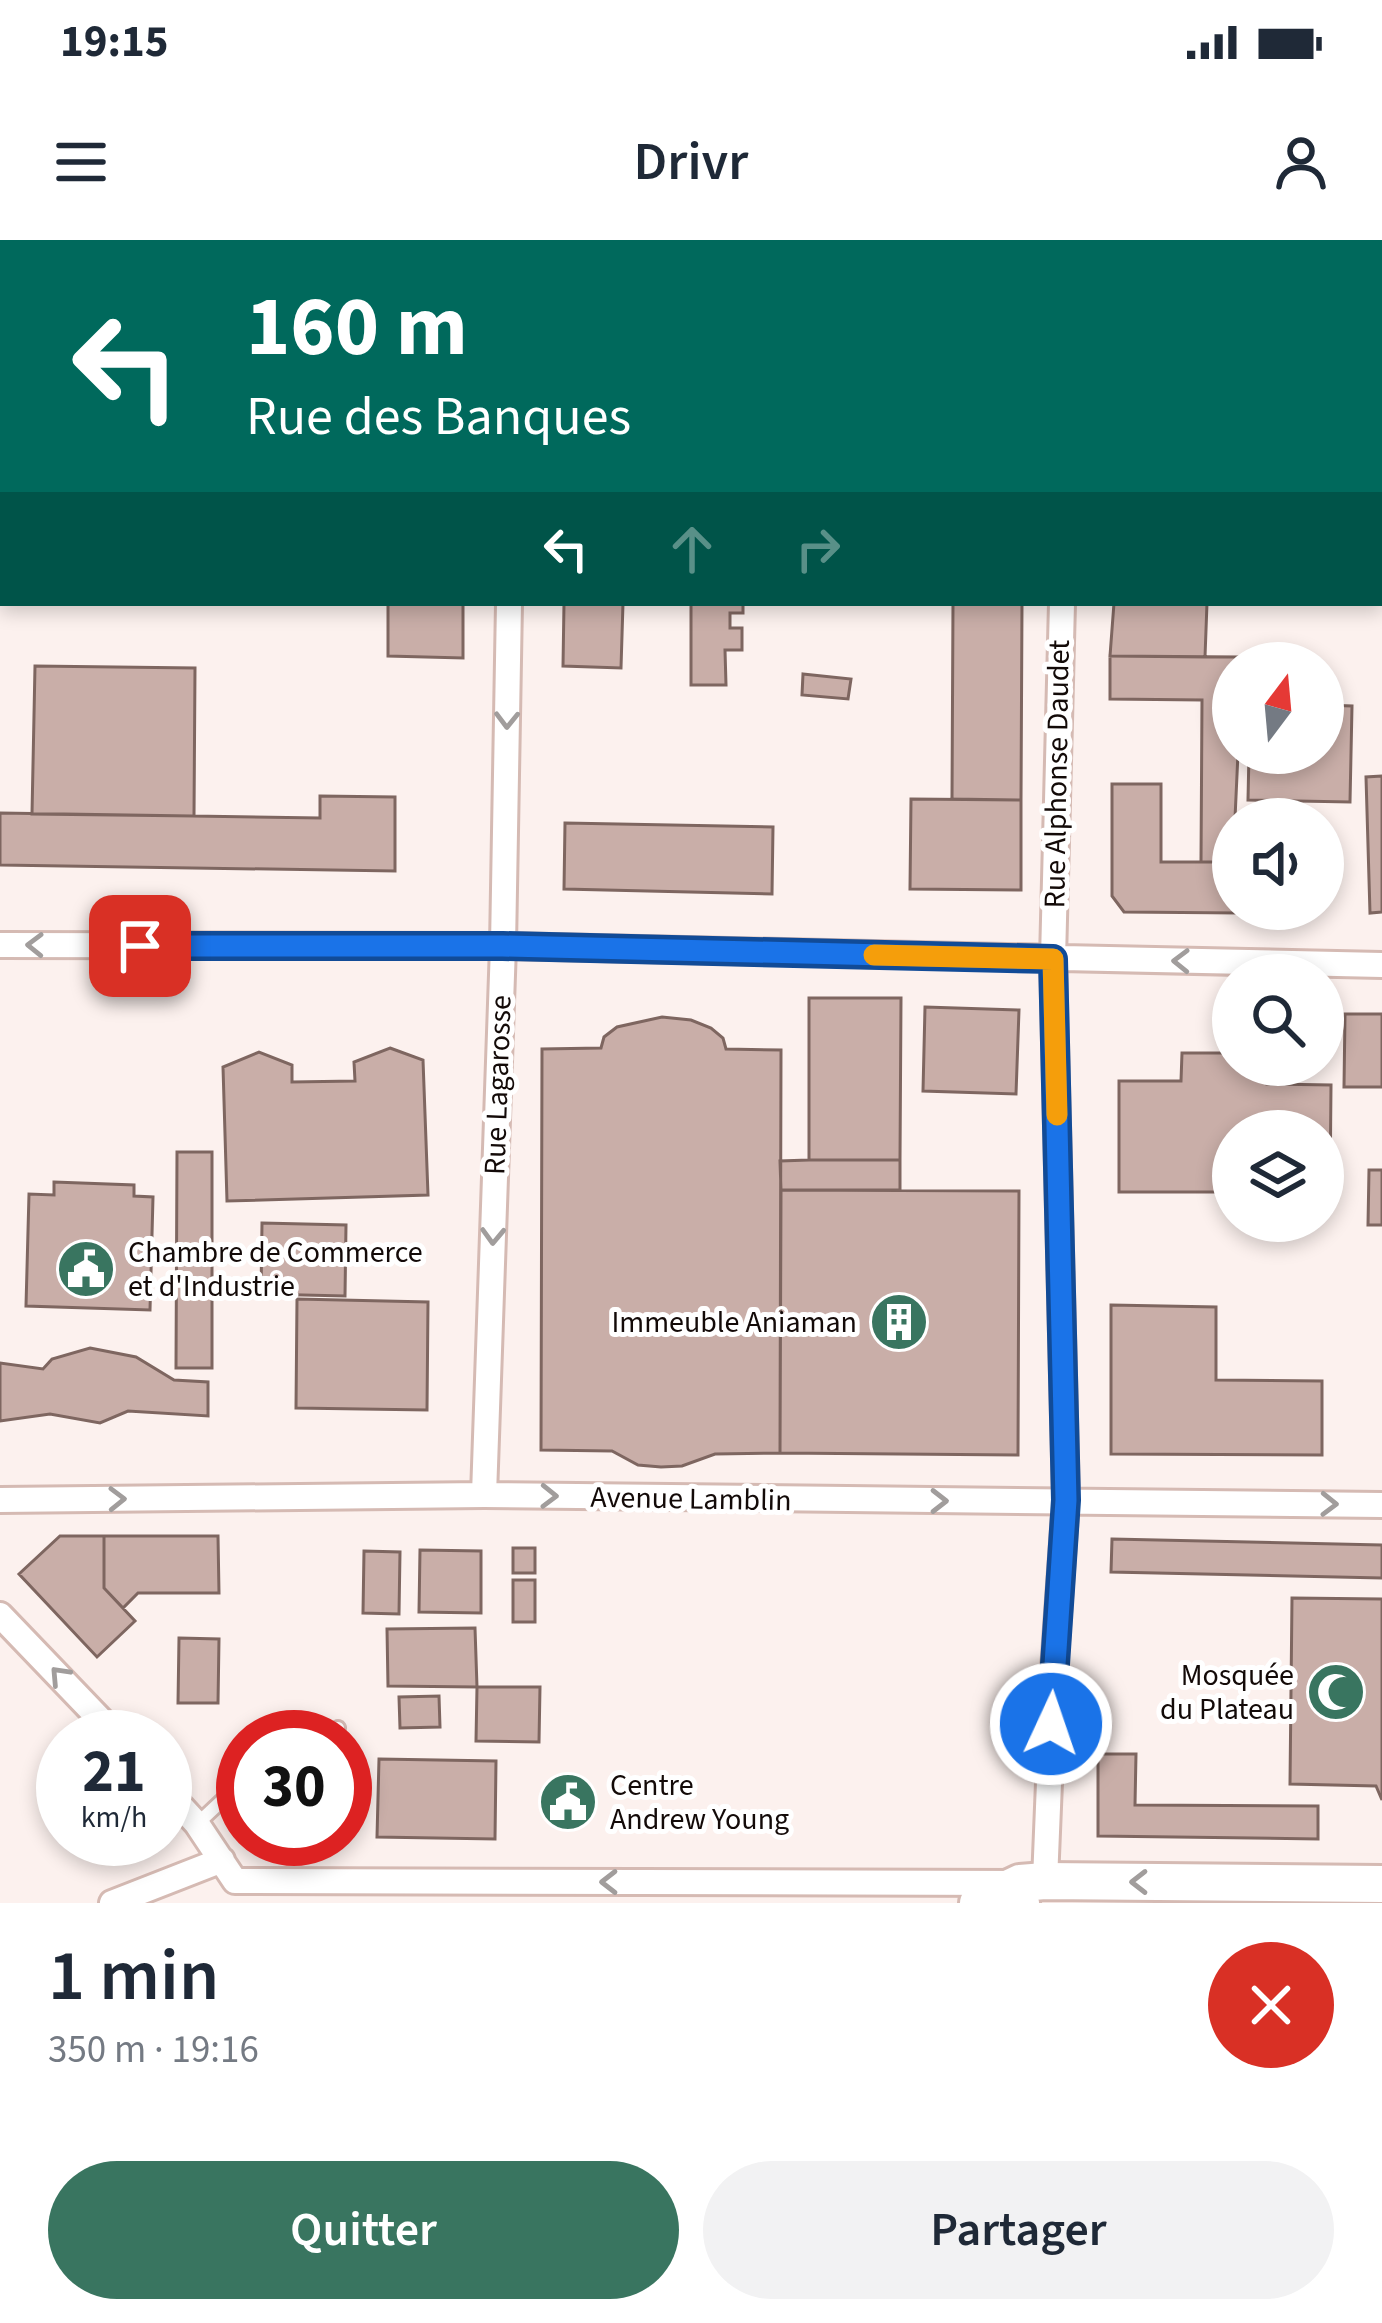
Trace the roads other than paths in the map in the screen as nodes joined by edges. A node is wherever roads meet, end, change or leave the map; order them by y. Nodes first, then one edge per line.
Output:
1 (509, 606) edge
2 (1062, 606) edge
3 (0, 945) edge
4 (503, 946) junction
5 (1053, 959) junction
6 (1382, 965) edge
7 (484, 1495) junction
8 (0, 1500) edge
9 (1066, 1500) junction
10 (1382, 1504) edge
11 (0, 1615) edge
12 (91, 1710) edge
13 (216, 1806) edge
14 (192, 1819) edge
15 (197, 1824) junction
16 (234, 1881) edge
17 (1382, 1884) edge
18 (1030, 1889) edge
19 (1258, 1893) edge
20 (112, 1903) edge
21 (978, 1903) edge

1 -> 4 street, Rue Lagarosse
2 - 5 street, Rue Alphonse Daudet
4 -> 3 street
4 - 5 street
4 -> 7 street, Rue Lagarosse
6 -> 5 street
5 - 9 street, Rue Alphonse Daudet
8 -> 7 street, Avenue Lamblin
7 -> 9 street, Avenue Lamblin
9 -> 10 street, Avenue Lamblin
9 - 18 street, Rue Alphonse Daudet
12 -> 11 street
13 - 15 lane
14 - 15 street
15 - 16 street
18 -> 16 street
16 - 20 street
17 - 19 street
19 -> 18 street
18 - 21 street

